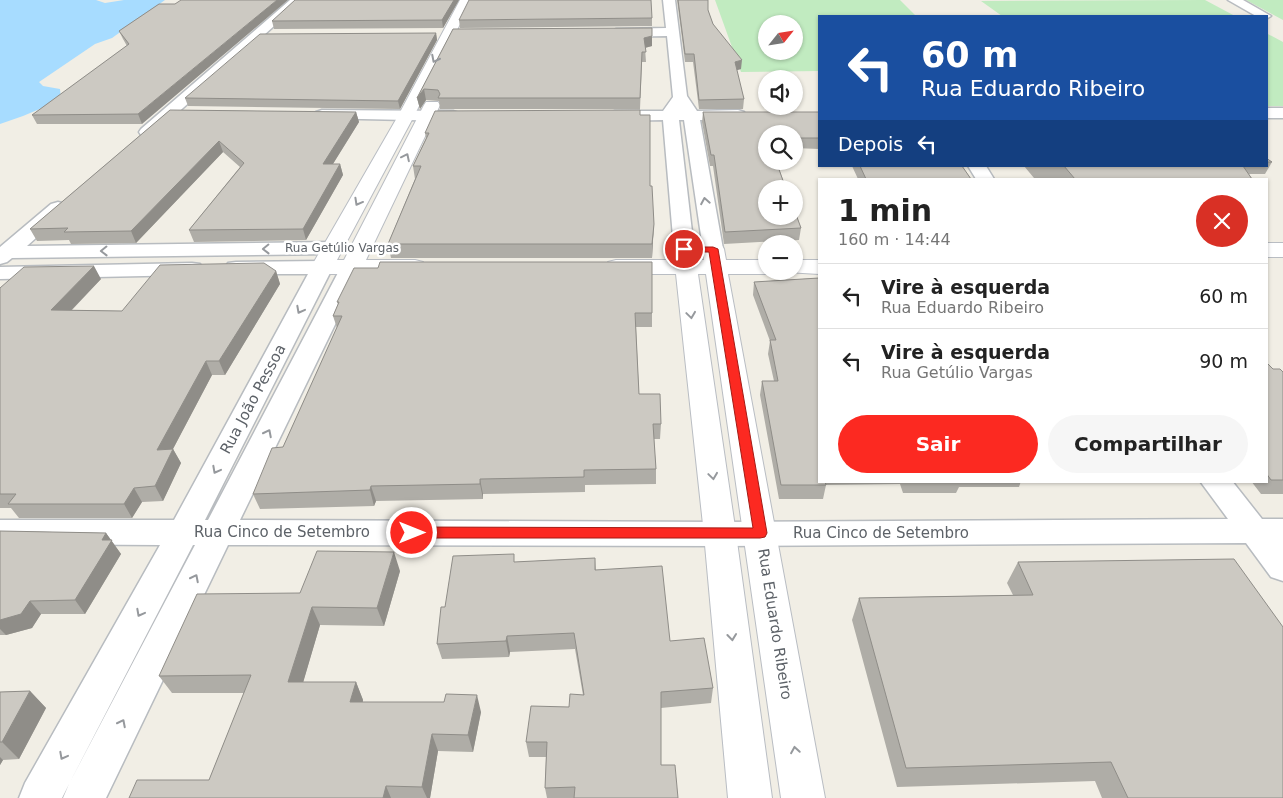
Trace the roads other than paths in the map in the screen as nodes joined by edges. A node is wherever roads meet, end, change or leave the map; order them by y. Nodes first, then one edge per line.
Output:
1 (297, 0) edge
2 (466, 0) edge
3 (482, 0) edge
4 (669, 0) edge
5 (1234, 0) edge
6 (1263, 15) edge
7 (673, 32) junction
8 (603, 33) edge
9 (449, 34) junction
10 (259, 35) junction
11 (279, 35) edge
12 (445, 75) edge
13 (438, 91) edge
14 (680, 97) junction
15 (169, 113) junction
16 (1268, 113) edge
17 (1283, 113) edge
18 (189, 114) edge
19 (307, 115) edge
20 (670, 115) junction
21 (750, 115) edge
22 (406, 116) junction
23 (426, 116) junction
24 (466, 116) edge
25 (602, 116) edge
26 (691, 116) junction
27 (131, 145) edge
28 (977, 167) edge
29 (984, 178) edge
30 (71, 196) edge
31 (420, 248) edge
32 (803, 249) edge
33 (818, 249) edge
34 (758, 250) edge
35 (1268, 250) edge
36 (1283, 250) edge
37 (4, 255) edge
38 (342, 257) junction
39 (601, 258) edge
40 (684, 258) junction
41 (715, 258) junction
42 (758, 266) edge
43 (440, 267) edge
44 (803, 267) edge
45 (818, 267) edge
46 (1268, 268) edge
47 (1283, 268) edge
48 (0, 273) edge
49 (1217, 483) edge
50 (184, 531) junction
51 (1269, 531) edge
52 (0, 532) edge
53 (219, 532) junction
54 (760, 533) junction
55 (720, 534) junction
56 (1283, 568) edge
57 (40, 798) edge
58 (84, 798) edge
59 (750, 798) edge
60 (803, 798) edge

1 - 10 street
2 - 9 street, Rua João Pessoa
3 - 9 street, Rua João Pessoa
4 - 7 street, Rua Eduardo Ribeiro
5 - 6 street
7 - 8 street
7 - 14 street, Rua Eduardo Ribeiro
9 - 12 street, Rua João Pessoa
9 -> 22 street, Rua João Pessoa
10 - 11 street
10 - 15 street
13 - 23 street, Rua João Pessoa
14 - 20 street
14 - 26 street, Rua Eduardo Ribeiro
15 - 18 street
15 - 27 street
16 - 17 street
19 - 22 street
20 - 25 street
20 - 26 street
20 - 40 street
21 - 26 street
22 - 23 street
22 -> 38 street, Rua João Pessoa
23 - 24 street
38 -> 23 street, Rua João Pessoa
41 -> 26 street, Rua Eduardo Ribeiro
28 - 29 street
30 - 37 street
31 - 38 street, Rua Getúlio Vargas
32 - 33 street
34 - 41 street
35 - 36 street
38 -> 37 street, Rua Getúlio Vargas
38 - 43 street, Rua Getúlio Vargas
38 - 48 street, Rua Getúlio Vargas
38 -> 50 street, Rua João Pessoa
53 -> 38 street, Rua João Pessoa
39 - 40 street
40 - 41 street
40 -> 55 street
41 - 42 street
41 - 54 street, Rua Eduardo Ribeiro
44 - 45 street
46 - 47 street
49 - 51 street
50 - 52 street, Rua Cinco de Setembro
50 - 53 street, Rua Cinco de Setembro
50 -> 57 street, Rua João Pessoa
51 - 54 street, Rua Cinco de Setembro
51 - 56 street
53 - 55 street, Rua Cinco de Setembro
58 -> 53 street, Rua João Pessoa
54 - 55 street, Rua Cinco de Setembro
60 -> 54 street, Rua Eduardo Ribeiro
55 -> 59 street

